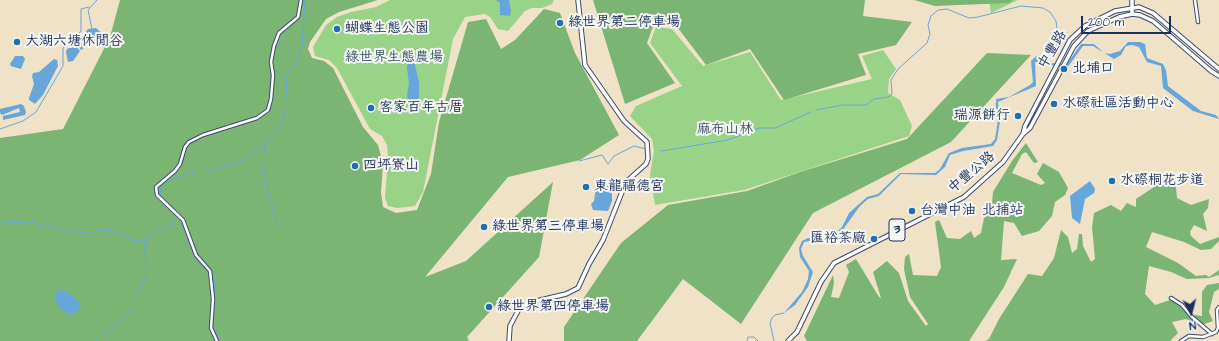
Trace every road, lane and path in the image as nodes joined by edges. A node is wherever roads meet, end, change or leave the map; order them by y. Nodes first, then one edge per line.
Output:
1 (301, 0) edge
2 (578, 0) edge
3 (1132, 0) edge
4 (1195, 0) edge
5 (1131, 7) junction
6 (1132, 14) junction
7 (1198, 22) dead end
8 (1219, 69) edge
9 (1219, 76) edge
10 (1048, 80) joint
11 (1053, 84) joint
12 (1023, 134) junction
13 (919, 219) junction
14 (911, 223) junction
15 (921, 224) dead end
16 (913, 228) dead end
17 (1171, 298) dead end
18 (1219, 307) edge
19 (1212, 334) junction
20 (217, 341) edge
21 (509, 341) edge
22 (788, 341) edge
23 (1181, 341) edge

1 - 20 street
2 - 21 main road
3 - 5 main road
4 - 7 street
5 - 6 main road
5 - 8 main road
5 - 10 main road, 中豐路 / 3
6 - 9 main road
6 - 11 main road, 中豐路 / 3
10 - 12 main road, 中豐公路 / 3
11 - 12 main road, 中豐公路 / 3
12 - 13 main road, 中豐公路 / 3
13 - 14 main road, 中豐公路 / 3
13 - 15 street
14 - 16 street
14 - 22 main road, 中豐公路 / 3
17 - 19 street
18 - 19 street
19 - 23 street

